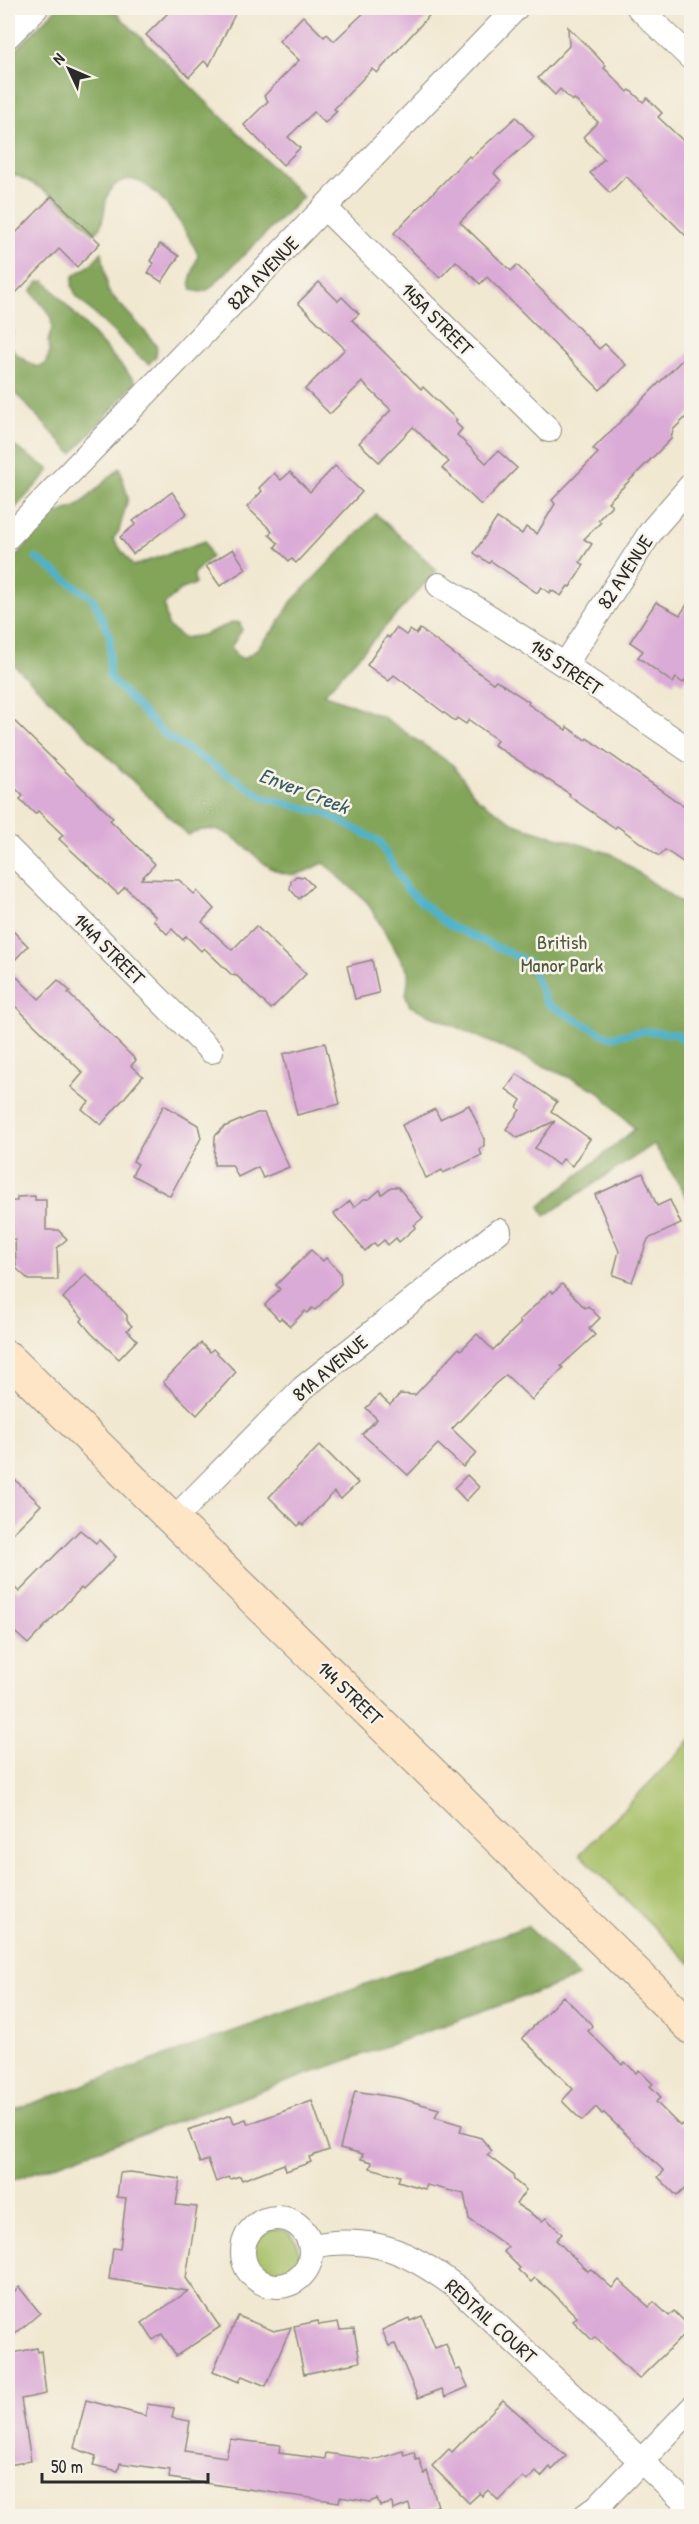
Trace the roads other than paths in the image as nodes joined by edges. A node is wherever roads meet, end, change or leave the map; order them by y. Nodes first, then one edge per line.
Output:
1 (36, 8) edge
2 (516, 8) edge
3 (639, 8) edge
4 (8, 36) edge
5 (692, 58) edge
6 (325, 208) junction
7 (549, 430) dead end
8 (692, 484) edge
9 (8, 537) edge
10 (440, 585) dead end
11 (565, 665) junction
12 (692, 752) edge
13 (8, 848) edge
14 (211, 1051) dead end
15 (499, 1231) dead end
16 (8, 1358) edge
17 (173, 1520) junction
18 (692, 2028) edge
19 (311, 2246) dead end
20 (692, 2409) edge
21 (641, 2461) junction
22 (692, 2509) edge
23 (585, 2517) edge

1 - 4 street
2 - 6 street, 82A AVENUE
3 - 5 street
6 - 7 street, 145A STREET
6 - 9 street, 82A AVENUE
8 - 11 street, 82 AVENUE
10 - 11 street, 145 STREET
11 - 12 street, 145 STREET
13 - 14 street, 144A STREET
15 - 17 street, 81A AVENUE
16 - 17 main road, 144 STREET
17 - 18 main road, 144 STREET
19 - 21 street, REDTAIL COURT
20 - 21 street
21 - 22 street, REDTAIL COURT
21 - 23 street

